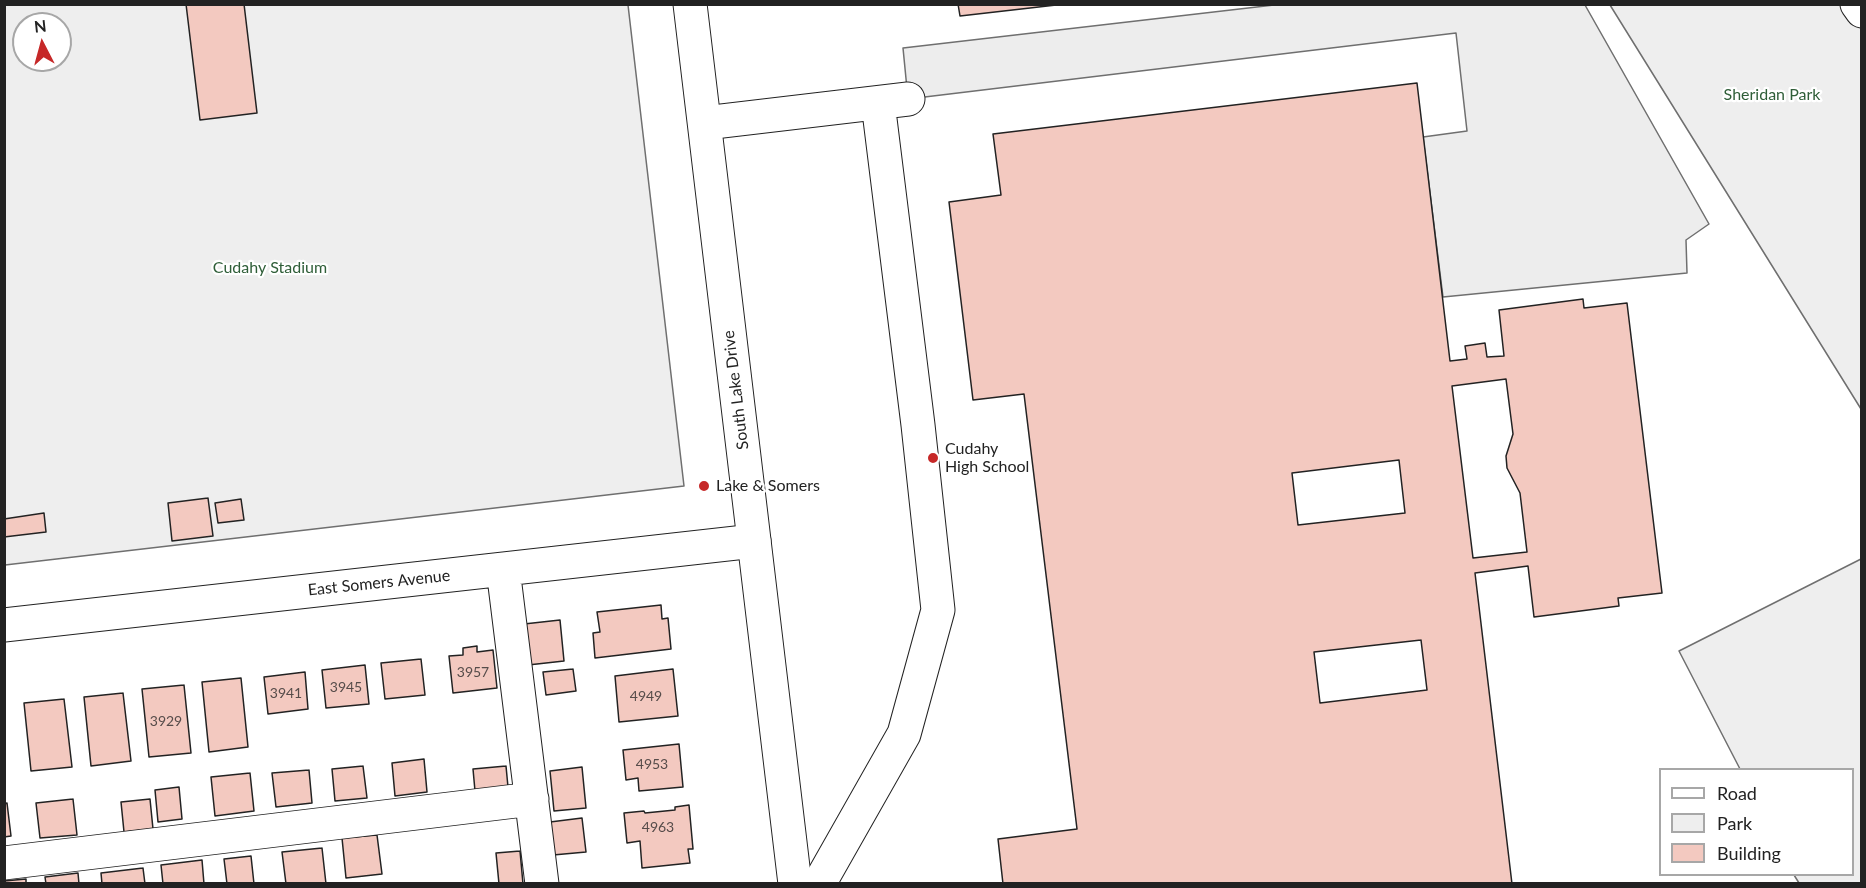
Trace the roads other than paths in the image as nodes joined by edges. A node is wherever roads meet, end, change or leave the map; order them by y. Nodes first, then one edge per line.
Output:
1 (690, 4) edge
2 (1857, 4) edge
3 (1862, 11) edge
4 (705, 123) junction
5 (754, 541) junction
6 (503, 569) junction
7 (4, 625) edge
8 (532, 799) junction
9 (4, 863) edge
10 (542, 884) edge
11 (795, 884) edge
12 (819, 884) edge

1 - 4 main road, South Lake Drive
2 - 3 main road
4 - 5 main road, South Lake Drive
4 - 12 main road
5 - 6 main road, East Somers Avenue
5 - 11 main road, South Lake Drive
6 - 7 main road, East Somers Avenue
6 - 8 main road
8 - 9 main road
8 - 10 main road

